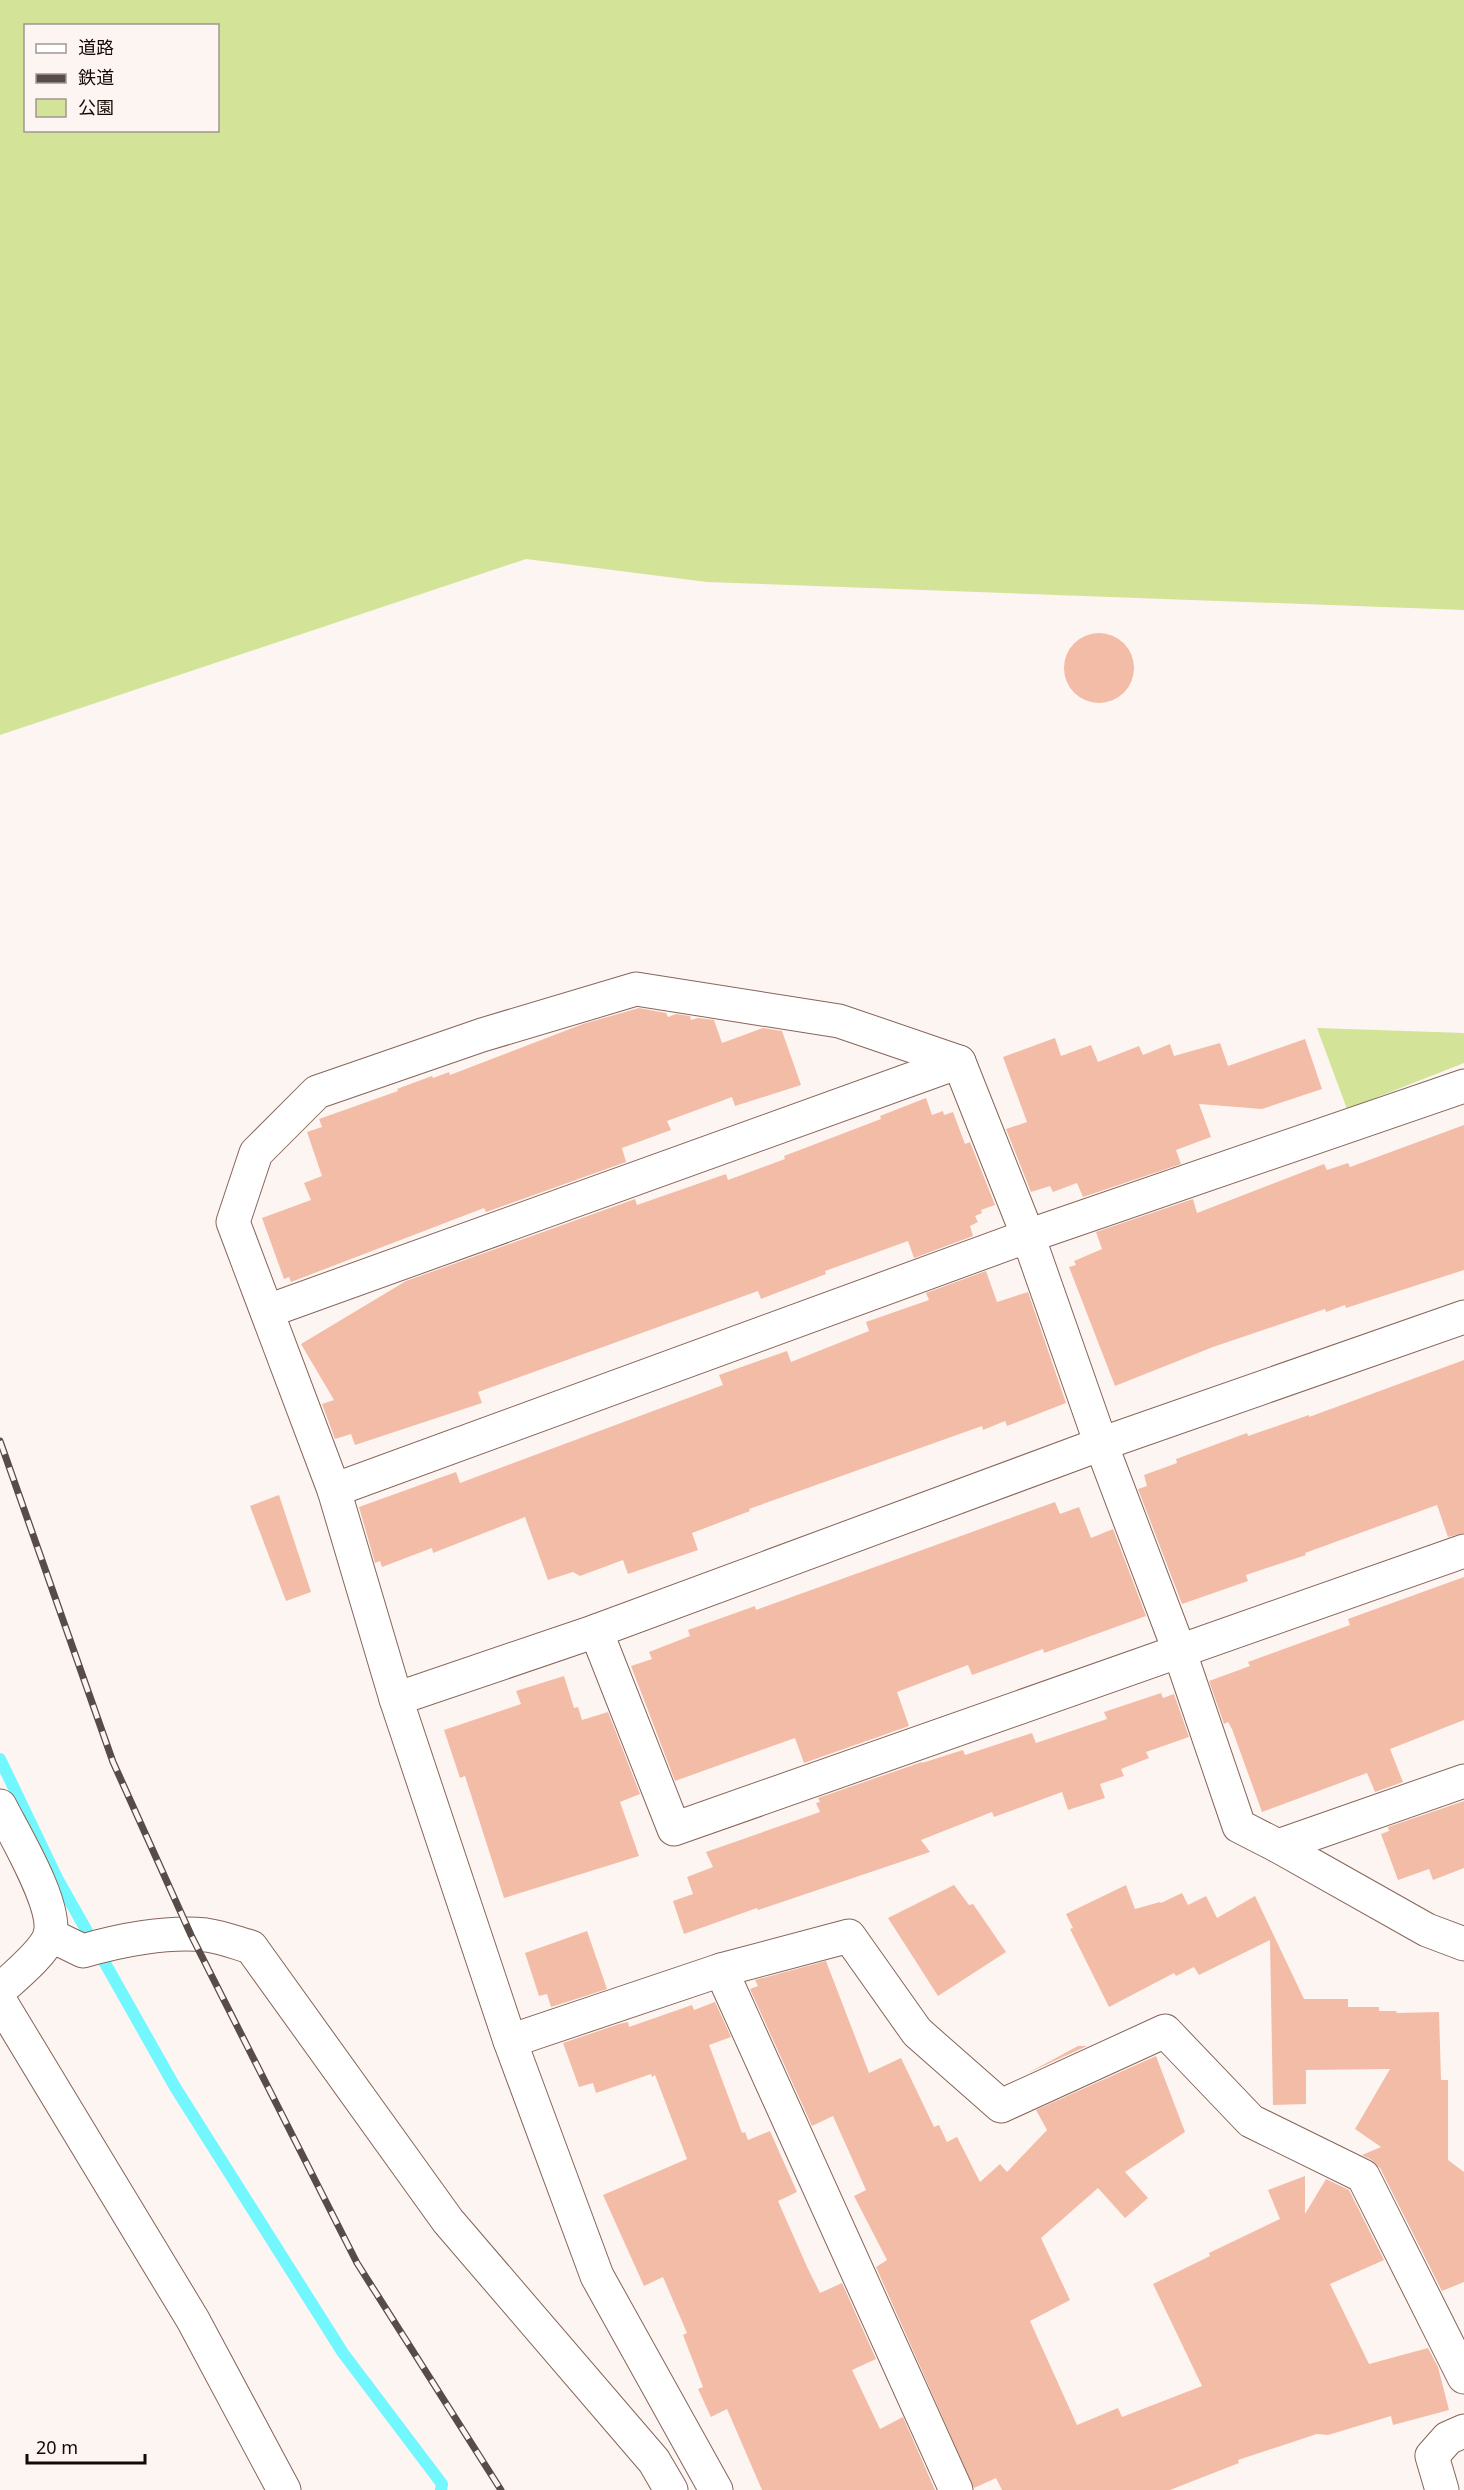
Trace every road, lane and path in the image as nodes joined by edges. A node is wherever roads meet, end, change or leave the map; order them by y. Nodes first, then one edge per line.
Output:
1 (959, 1062) junction
2 (1464, 1086) edge
3 (1028, 1236) junction
4 (268, 1311) junction
5 (1464, 1317) edge
6 (1101, 1444) junction
7 (334, 1490) junction
8 (1464, 1551) edge
9 (596, 1631) junction
10 (1179, 1650) junction
11 (396, 1700) junction
12 (1464, 1781) edge
13 (0, 1806) edge
14 (1278, 1846) junction
15 (50, 1935) junction
16 (1464, 1944) edge
17 (721, 1970) junction
18 (0, 1990) edge
19 (0, 2001) edge
20 (510, 2041) junction
21 (1464, 2377) edge
22 (1464, 2431) edge
23 (284, 2490) edge
24 (671, 2490) edge
25 (716, 2490) edge
26 (956, 2490) edge
27 (1442, 2490) edge

1 - 3 street
1 - 4 street
1 - 4 street
2 - 3 street
3 - 6 street
3 - 7 street
4 - 7 street
5 - 6 street
6 - 9 street
6 - 10 street
7 - 11 street
8 - 10 street
9 - 10 street
9 - 11 street
10 - 14 street
11 - 20 street
12 - 14 street
13 - 15 street
14 - 16 street
15 - 18 street
15 - 24 street
17 - 20 street
17 - 21 street
17 - 26 street
19 - 23 street
20 - 25 street
22 - 27 street

